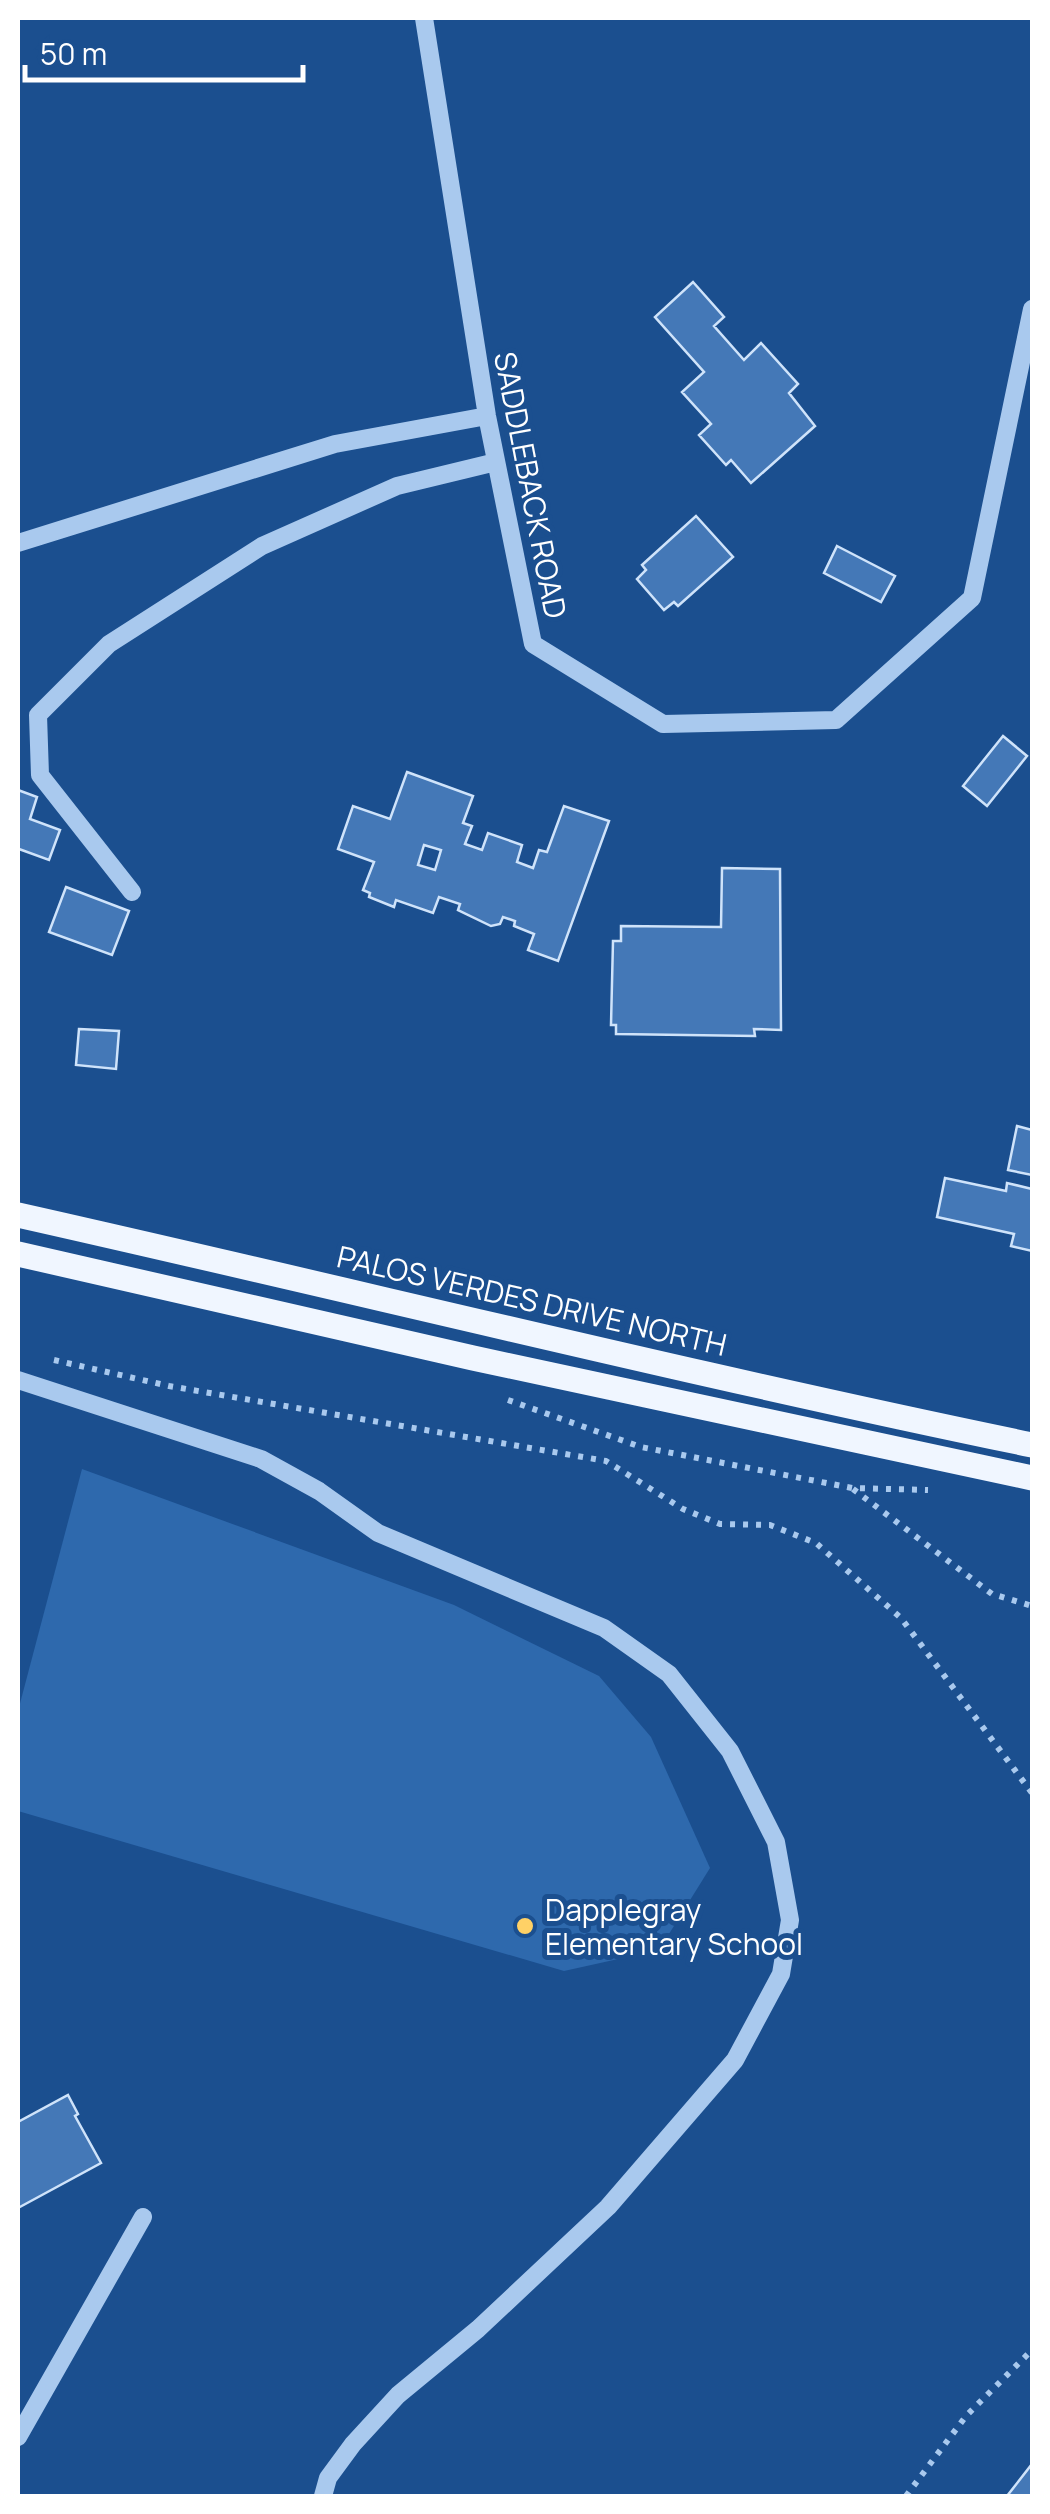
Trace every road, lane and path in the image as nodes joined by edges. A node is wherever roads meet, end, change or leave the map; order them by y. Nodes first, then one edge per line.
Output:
1 (424, 18) edge
2 (1032, 309) edge
3 (487, 416) junction
4 (496, 462) junction
5 (18, 543) edge
6 (132, 892) dead end
7 (18, 1215) edge
8 (18, 1254) edge
9 (36, 1356) dead end
10 (18, 1380) edge
11 (1032, 1444) edge
12 (1032, 1478) edge
13 (852, 1488) dead end
14 (1032, 1606) edge
15 (1032, 1794) edge
16 (142, 2217) dead end
17 (1032, 2350) edge
18 (18, 2437) edge
19 (323, 2496) edge
20 (906, 2496) edge

1 - 3 street, SADDLEBACK ROAD
2 - 4 street, SADDLEBACK ROAD
3 - 4 street, SADDLEBACK ROAD
3 - 5 street
4 - 6 street
7 - 11 main road, PALOS VERDES DRIVE NORTH
8 - 12 main road
9 - 15 path
10 - 19 street
13 - 14 path
16 - 18 street
17 - 20 path

